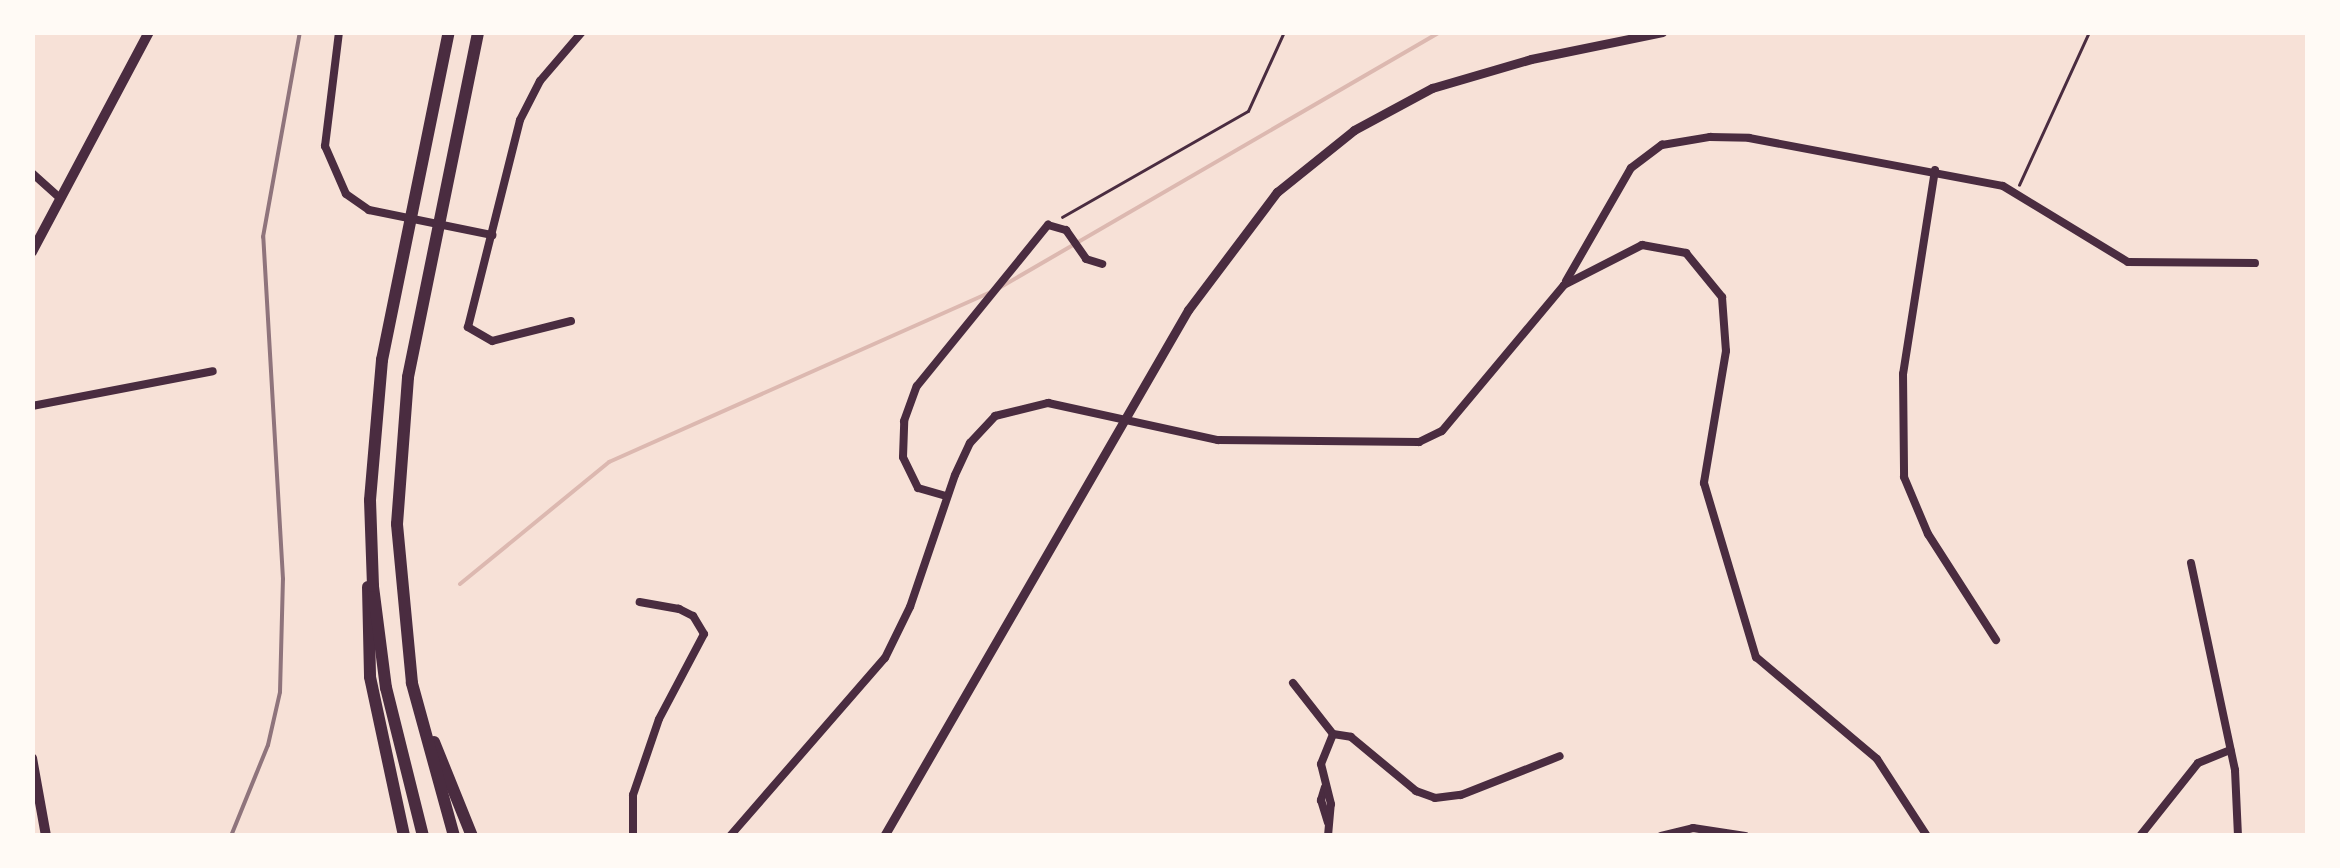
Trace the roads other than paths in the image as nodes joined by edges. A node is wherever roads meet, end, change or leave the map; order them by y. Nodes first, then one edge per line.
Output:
1 (149, 32) edge
2 (339, 32) edge
3 (449, 32) edge
4 (478, 32) edge
5 (582, 32) edge
6 (1662, 32) edge
7 (1935, 170) junction
8 (32, 173) edge
9 (59, 197) junction
10 (492, 236) junction
11 (32, 252) edge
12 (2254, 263) dead end
13 (1102, 264) dead end
14 (1564, 285) junction
15 (571, 320) dead end
16 (213, 371) dead end
17 (32, 406) edge
18 (1123, 421) junction
19 (946, 496) junction
20 (371, 558) junction
21 (2190, 562) dead end
22 (640, 602) dead end
23 (1996, 640) dead end
24 (412, 683) junction
25 (1293, 683) dead end
26 (1333, 734) junction
27 (2230, 750) junction
28 (1560, 756) dead end
29 (32, 758) edge
30 (46, 836) edge
31 (404, 836) edge
32 (423, 836) edge
33 (454, 836) edge
34 (472, 836) edge
35 (634, 836) edge
36 (730, 836) edge
37 (884, 836) edge
38 (1328, 836) edge
39 (1661, 836) edge
40 (1745, 836) edge
41 (1927, 836) edge
42 (2140, 836) edge
43 (2238, 836) edge

1 - 9 main road
2 - 10 street
3 - 20 highway
4 - 24 highway
5 - 10 street
6 - 18 street
7 - 12 street
7 - 14 street
7 - 23 street
8 - 9 street
9 - 11 main road
10 - 15 street
13 - 19 street
14 - 18 street
14 - 41 street
16 - 17 street
18 - 19 street
18 - 37 street
19 - 36 street
20 - 31 highway
20 - 32 highway
21 - 27 street
22 - 35 street
24 - 33 highway
24 - 34 highway
25 - 26 street
26 - 28 street
26 - 38 street
27 - 42 street
27 - 43 street
29 - 30 main road
39 - 40 street

